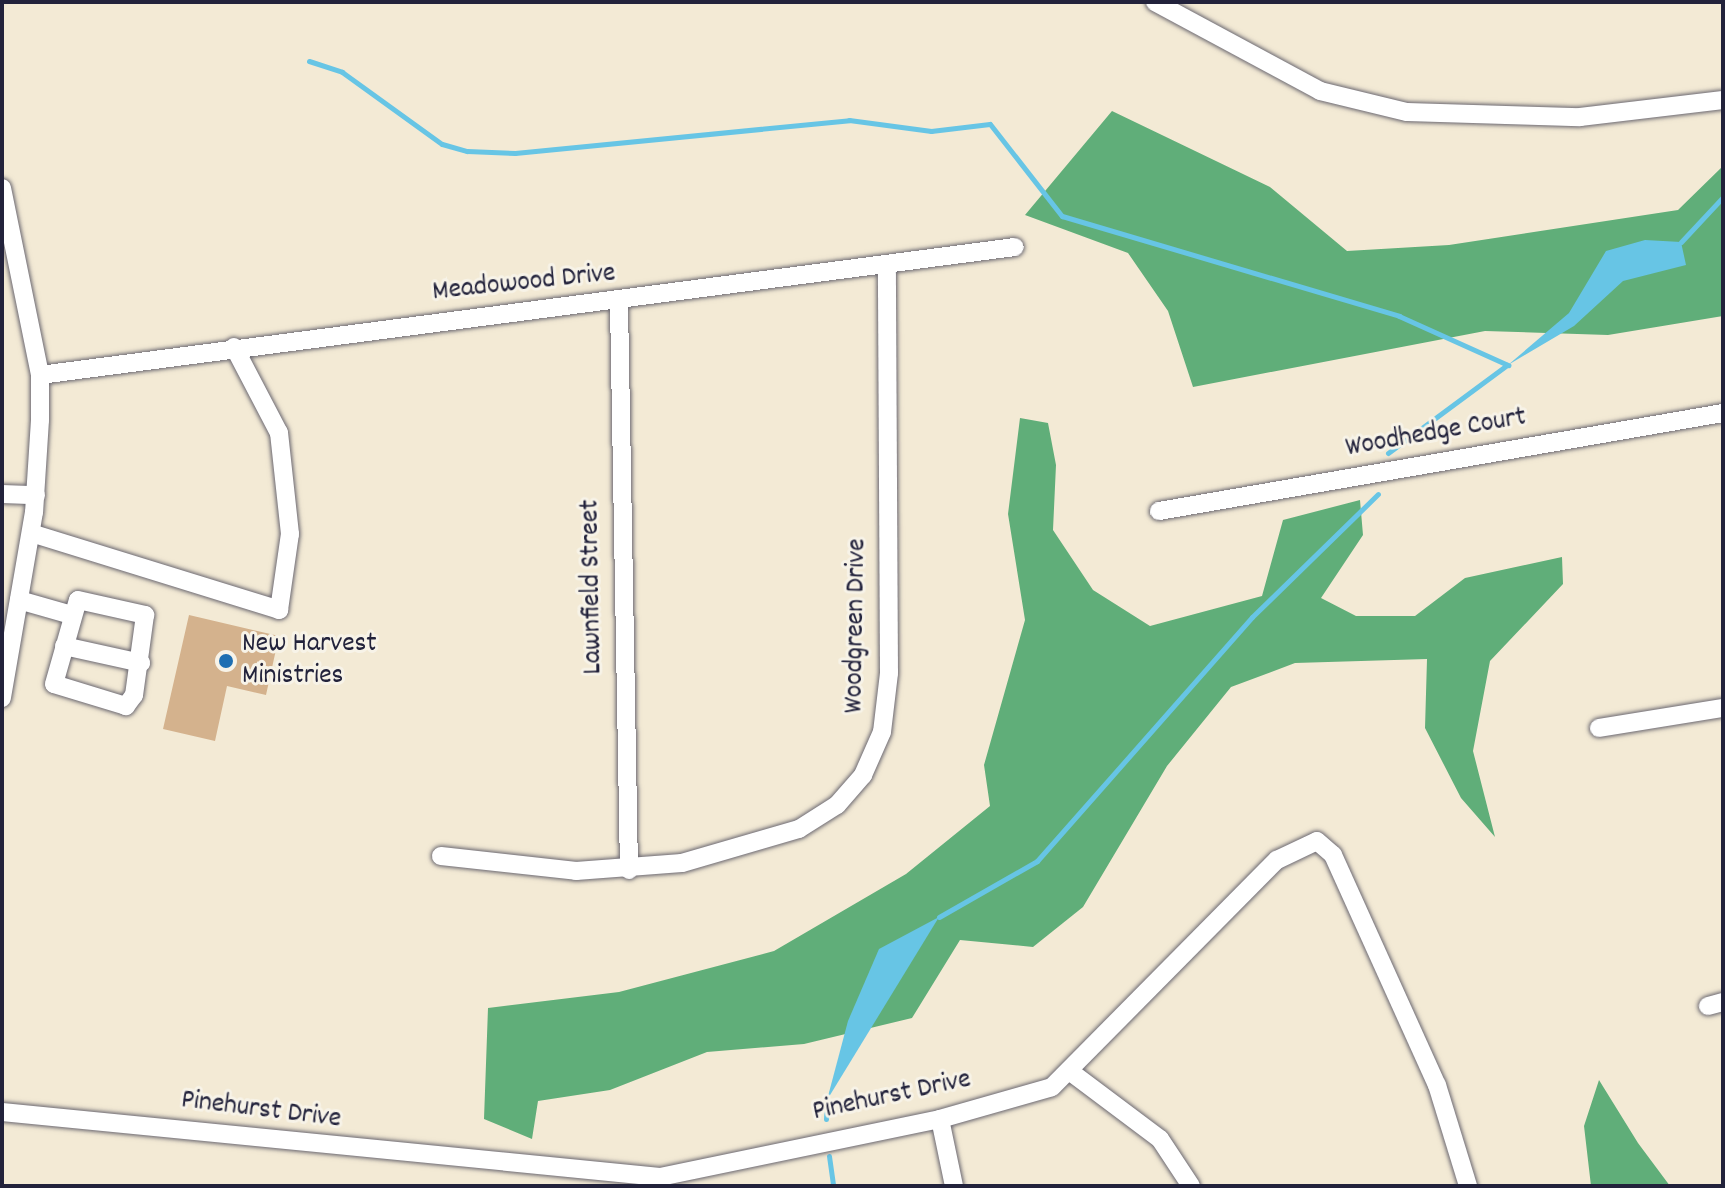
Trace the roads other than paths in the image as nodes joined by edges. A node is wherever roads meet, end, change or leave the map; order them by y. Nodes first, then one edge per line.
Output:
1 (1155, 2) edge
2 (1723, 100) edge
3 (2, 188) edge
4 (1015, 247) dead end
5 (887, 267) junction
6 (619, 303) junction
7 (234, 347) junction
8 (40, 375) junction
9 (1723, 413) edge
10 (2, 494) edge
11 (36, 495) junction
12 (1159, 511) dead end
13 (31, 533) junction
14 (19, 600) junction
15 (68, 614) junction
16 (64, 646) junction
17 (141, 663) junction
18 (2, 698) edge
19 (1723, 708) edge
20 (1599, 728) dead end
21 (441, 856) dead end
22 (629, 870) junction
23 (1072, 1073) junction
24 (2, 1112) edge
25 (940, 1119) junction
26 (661, 1182) edge
27 (1466, 1185) edge
28 (954, 1186) edge
29 (1191, 1186) edge

1 - 2 street
3 - 8 street
4 - 5 street, Meadowood Drive
5 - 6 street, Meadowood Drive
5 - 22 street, Woodgreen Drive
6 - 7 street, Meadowood Drive
6 - 22 street, Lawnfield Street
7 - 8 street, Meadowood Drive
7 - 13 street
8 - 11 street
9 - 12 street, Woodhedge Court
10 - 11 street
11 - 13 street
13 - 14 street
14 - 15 street
14 - 18 street
15 - 16 street
15 - 17 street
16 - 17 street
16 - 17 street
19 - 20 street
21 - 22 street, Woodgreen Drive
23 - 25 street, Pinehurst Drive
23 - 27 street, Pinehurst Drive
23 - 29 street
24 - 26 street, Pinehurst Drive
25 - 26 street, Pinehurst Drive
25 - 28 street

